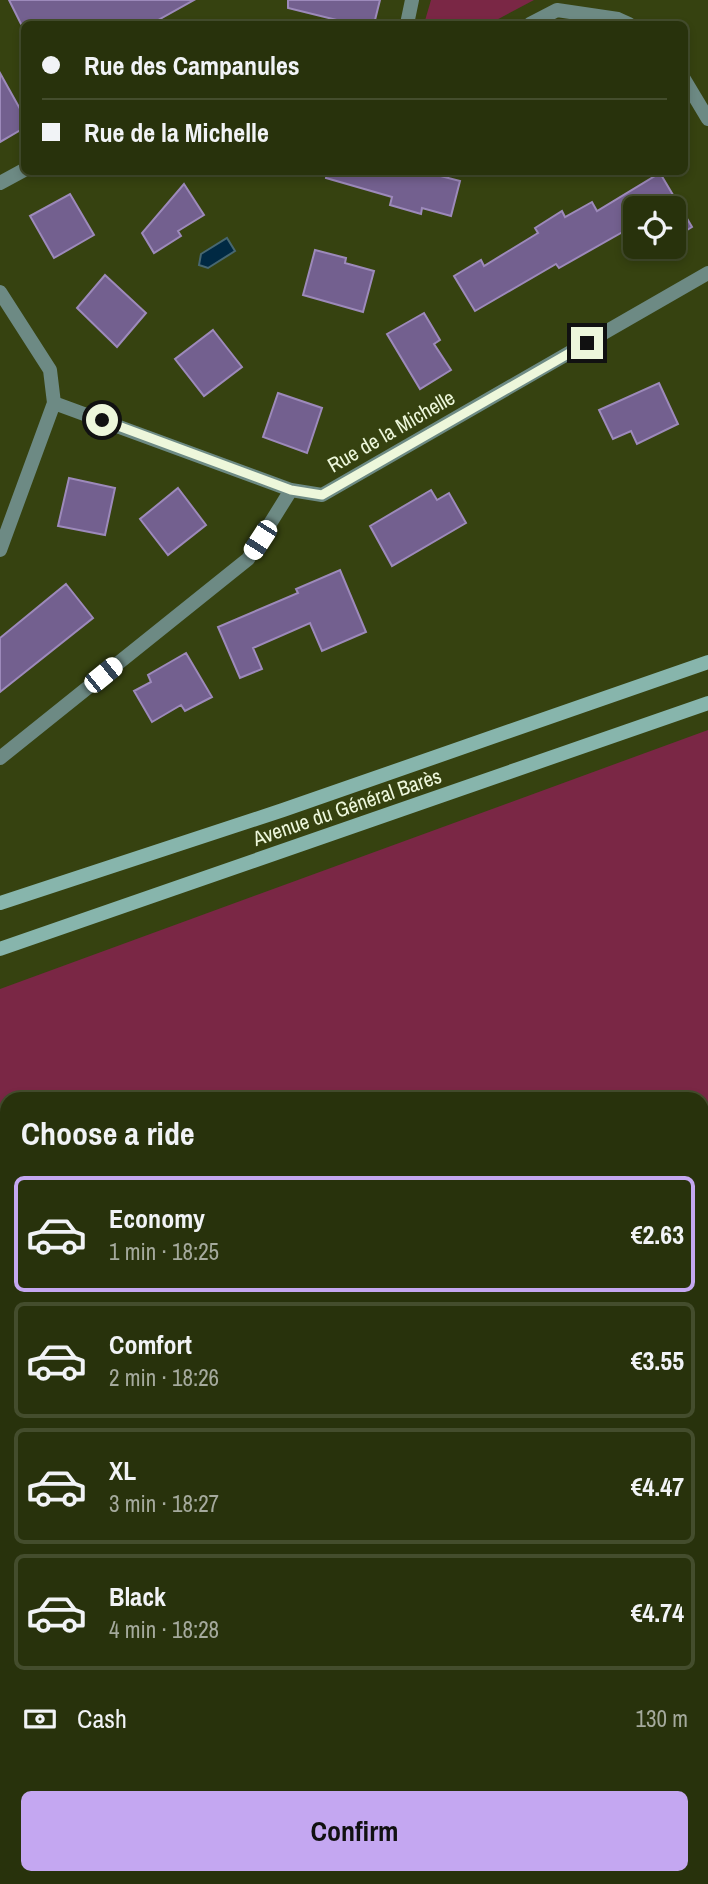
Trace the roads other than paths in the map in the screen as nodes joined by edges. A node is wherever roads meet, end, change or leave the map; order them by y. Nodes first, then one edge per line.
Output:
1 (412, 0) edge
2 (408, 21) edge
3 (536, 21) edge
4 (622, 21) edge
5 (688, 86) edge
6 (708, 119) edge
7 (21, 172) edge
8 (0, 183) edge
9 (708, 273) edge
10 (0, 292) edge
11 (54, 403) junction
12 (291, 490) junction
13 (0, 550) edge
14 (708, 662) edge
15 (708, 703) edge
16 (0, 758) edge
17 (0, 903) edge
18 (0, 949) edge

1 - 2 street
3 - 4 street
5 - 6 street
7 - 8 street
9 - 12 street, Rue de la Michelle
10 - 11 street
11 - 12 street, Rue de la Michelle
11 - 13 street
12 - 16 street
14 - 17 main road, Avenue du Général Barès
15 - 18 main road, Avenue du Général Barès

